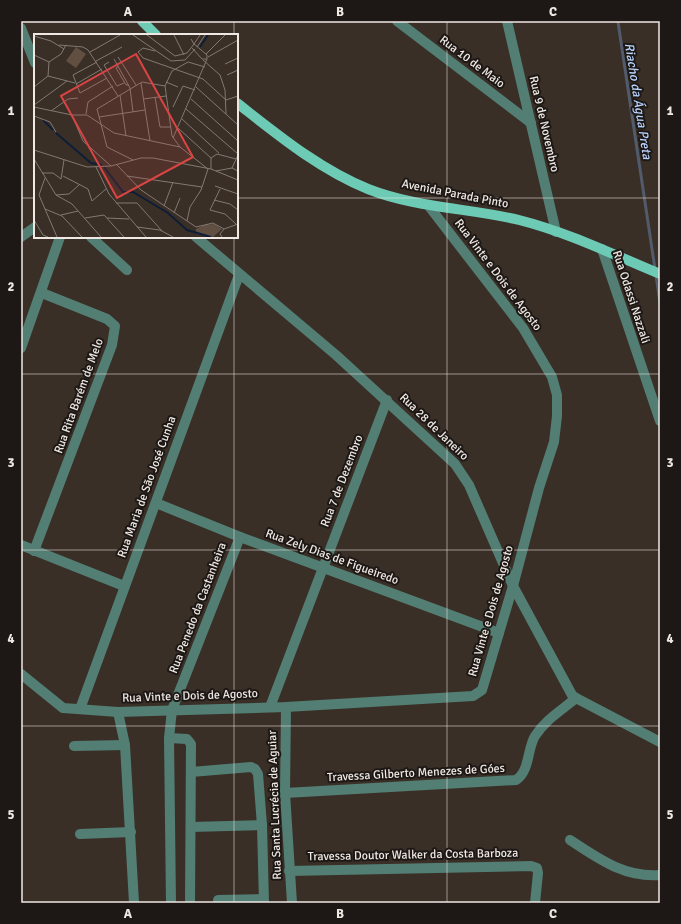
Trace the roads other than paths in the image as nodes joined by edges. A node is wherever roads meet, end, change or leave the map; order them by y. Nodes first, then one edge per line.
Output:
1 (142, 21) edge
2 (397, 21) edge
3 (507, 21) edge
4 (21, 28) edge
5 (155, 34) edge
6 (34, 61) edge
7 (238, 104) edge
8 (531, 123) junction
9 (428, 205) junction
10 (34, 228) edge
11 (556, 232) junction
12 (21, 237) edge
13 (60, 238) edge
14 (92, 238) edge
15 (197, 238) edge
16 (602, 249) junction
17 (127, 270) dead end
18 (660, 274) edge
19 (239, 275) junction
20 (42, 293) junction
21 (21, 348) edge
22 (387, 400) junction
23 (660, 421) edge
24 (156, 503) junction
25 (240, 537) junction
26 (21, 546) edge
27 (34, 551) junction
28 (322, 567) junction
29 (124, 586) junction
30 (513, 586) junction
31 (499, 633) junction
32 (21, 674) edge
33 (576, 698) junction
34 (270, 707) junction
35 (286, 707) junction
36 (80, 709) junction
37 (172, 710) junction
38 (118, 712) junction
39 (169, 738) junction
40 (660, 742) edge
41 (125, 745) junction
42 (74, 746) dead end
43 (191, 772) junction
44 (285, 793) junction
45 (262, 825) junction
46 (191, 827) junction
47 (131, 832) junction
48 (80, 834) dead end
49 (570, 840) dead end
50 (290, 871) junction
51 (660, 875) edge
52 (218, 900) dead end
53 (264, 901) edge
54 (134, 903) edge
55 (171, 903) edge
56 (190, 903) edge
57 (292, 903) edge
58 (535, 903) edge

1 - 5 main road
2 - 8 street, Rua 10 de Maio
3 - 8 street, Rua 9 de Novembro
4 - 6 street
7 - 9 main road, Avenida Parada Pinto
8 - 11 street, Rua 9 de Novembro
9 - 11 main road, Avenida Parada Pinto
9 - 30 street, Rua Vinte e Dois de Agosto
10 - 12 street
11 - 16 main road, Avenida Parada Pinto
13 - 20 street
14 - 17 street
15 - 19 street, Rua 28 de Janeiro
16 - 18 main road, Avenida Parada Pinto
16 - 23 street, Rua Odassi Nazzali
19 - 22 street, Rua 28 de Janeiro
19 - 24 street, Rua Maria de São José Cunha
20 - 21 street
20 - 27 street, Rua Rita Barém de Melo
22 - 28 street, Rua 7 de Dezembro
22 - 30 street, Rua 28 de Janeiro
24 - 25 street, Rua Zely Dias de Figueiredo
24 - 29 street, Rua Maria de São José Cunha
25 - 28 street, Rua Zely Dias de Figueiredo
25 - 37 street, Rua Penedo da Castanheira
26 - 27 street
27 - 29 street
28 - 31 street, Rua Zely Dias de Figueiredo
28 - 34 street, Rua 7 de Dezembro
29 - 36 street, Rua Maria de São José Cunha
30 - 31 street, Rua Vinte e Dois de Agosto
30 - 33 street, Rua 28 de Janeiro
31 - 35 street, Rua Vinte e Dois de Agosto
32 - 36 street, Rua Vinte e Dois de Agosto
33 - 40 street, Rua 28 de Janeiro
33 - 44 street, Travessa Gilberto Menezes de Góes
34 - 35 street, Rua Vinte e Dois de Agosto
34 - 37 street, Rua Vinte e Dois de Agosto
35 - 44 street, Rua Santa Lucrécia de Aguiar
36 - 38 street, Rua Vinte e Dois de Agosto
37 - 38 street, Rua Vinte e Dois de Agosto
37 - 39 street, Rua Penedo da Castanheira
38 - 41 street
39 - 43 street
39 - 55 street, Rua Penedo da Castanheira
41 - 42 street
41 - 47 street
43 - 45 street
43 - 46 street
44 - 50 street, Rua Santa Lucrécia de Aguiar
45 - 46 street
45 - 53 street
46 - 56 street
47 - 48 street
47 - 54 street
49 - 51 street
50 - 57 street, Rua Santa Lucrécia de Aguiar
50 - 58 street, Travessa Doutor Walker da Costa Barboza
52 - 53 street

